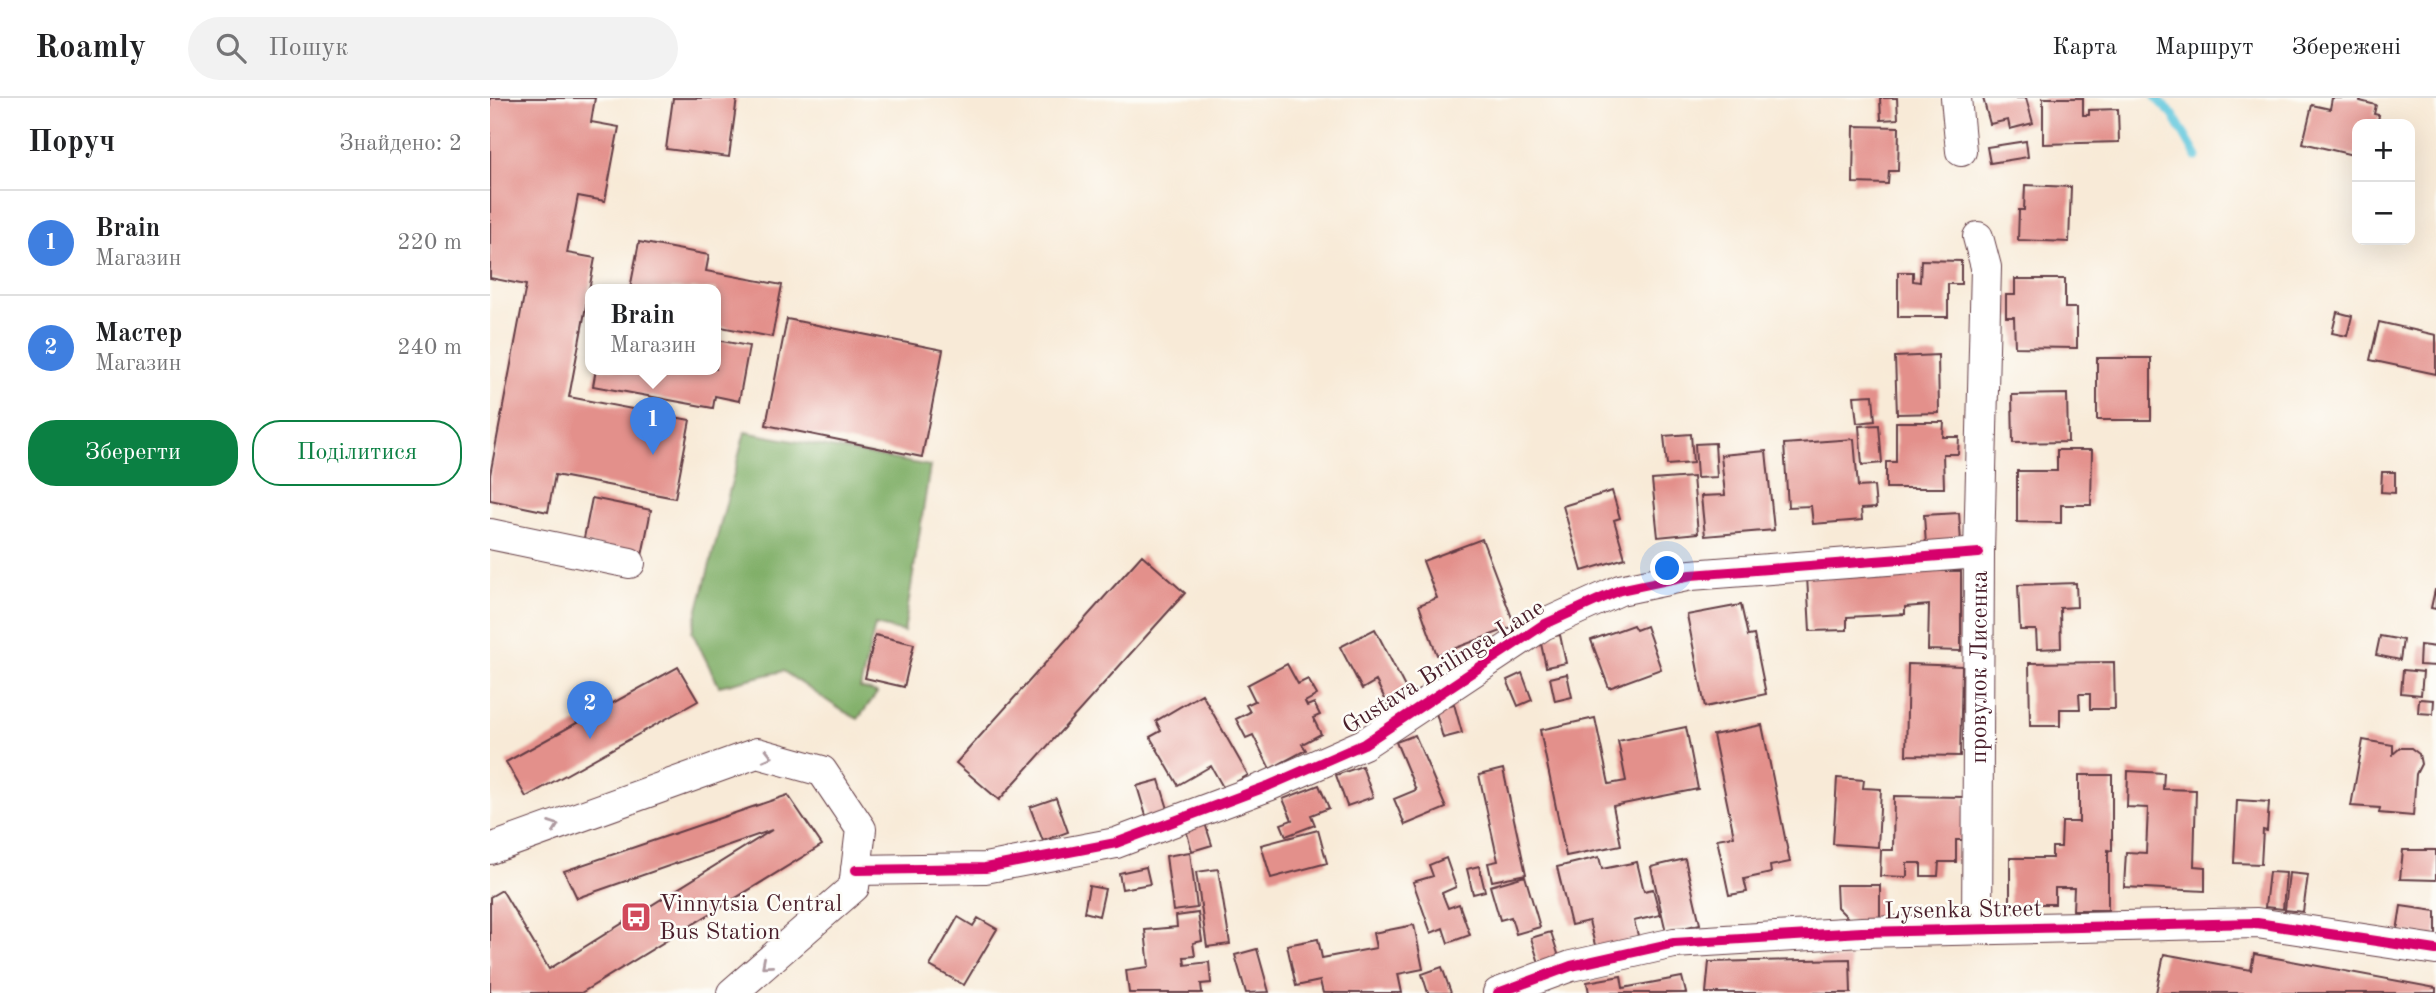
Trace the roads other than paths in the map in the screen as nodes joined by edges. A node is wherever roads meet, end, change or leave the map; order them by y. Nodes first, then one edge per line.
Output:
1 (1956, 98) edge
2 (1961, 151) dead end
3 (1978, 237) dead end
4 (490, 534) edge
5 (1979, 553) junction
6 (630, 563) dead end
7 (490, 849) edge
8 (856, 870) junction
9 (1978, 929) junction
10 (2436, 950) edge
11 (732, 993) edge
12 (1497, 993) edge

1 - 2 street
3 - 5 street, провулок Лисенка
4 - 6 street
5 - 8 street, Gustava Brilinga Lane
5 - 9 street, провулок Лисенка
7 -> 8 street
8 -> 11 street
9 - 10 street, Lysenka Street
9 - 12 street, Lysenka Street

